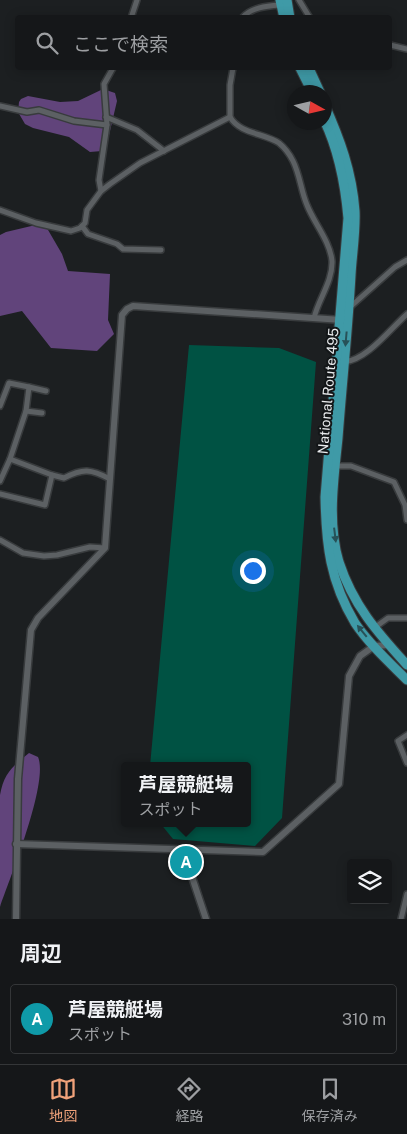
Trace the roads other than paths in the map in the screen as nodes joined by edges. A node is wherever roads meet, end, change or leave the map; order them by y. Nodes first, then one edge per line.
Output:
1 (137, 0) edge
2 (299, 0) edge
3 (283, 2) edge
4 (132, 15) edge
5 (245, 15) edge
6 (284, 15) edge
7 (289, 15) edge
8 (308, 15) edge
9 (392, 45) edge
10 (407, 49) edge
11 (112, 70) edge
12 (233, 70) edge
13 (301, 70) edge
14 (310, 70) edge
15 (308, 85) edge
16 (317, 85) edge
17 (0, 106) edge
18 (106, 117) junction
19 (230, 117) junction
20 (332, 121) edge
21 (107, 125) junction
22 (329, 130) edge
23 (164, 151) junction
24 (101, 191) junction
25 (0, 210) edge
26 (82, 226) junction
27 (161, 250) dead end
28 (407, 260) edge
29 (349, 308) junction
30 (407, 314) edge
31 (314, 318) junction
32 (344, 320) junction
33 (344, 362) junction
34 (2, 382) dead end
35 (9, 383) junction
36 (29, 388) junction
37 (46, 391) dead end
38 (0, 406) edge
39 (26, 411) junction
40 (42, 413) dead end
41 (10, 459) junction
42 (335, 466) junction
43 (52, 475) junction
44 (110, 480) junction
45 (0, 481) edge
46 (0, 494) edge
47 (407, 520) edge
48 (0, 540) edge
49 (104, 548) junction
50 (407, 618) edge
51 (374, 628) junction
52 (388, 645) junction
53 (374, 646) junction
54 (407, 665) edge
55 (407, 680) edge
56 (407, 735) edge
57 (407, 763) edge
58 (16, 844) junction
59 (183, 850) junction
60 (407, 894) edge
61 (16, 919) edge
62 (206, 919) edge
63 (401, 919) edge

1 - 4 street
2 - 8 street
3 - 5 street
3 - 6 highway
3 - 7 highway
9 - 10 street
11 - 18 street
12 - 19 street
13 - 15 highway
14 - 16 highway
17 - 21 street
18 - 21 street
18 - 23 street
19 - 23 street
19 - 31 street
20 - 29 highway, National Route 495
21 - 24 street
22 - 32 highway, National Route 495
23 - 24 street
24 - 26 street
25 - 26 street
26 - 27 street
28 - 29 street
29 - 32 highway, National Route 495
30 - 33 street
31 - 32 street
31 - 44 street
32 -> 33 highway, National Route 495
53 -> 32 highway, National Route 495
33 - 42 highway, National Route 495
34 - 35 street
35 - 36 street
35 - 38 street
36 - 37 street
36 - 39 street
39 - 40 street
39 - 41 street
41 - 43 street
41 - 45 street
42 - 47 street
42 -> 51 highway, National Route 495
43 - 44 street
43 - 46 street
44 - 49 street
48 - 49 street
49 - 58 street
50 - 51 street
51 - 52 highway, National Route 495
52 - 53 street
52 - 54 highway, National Route 495
53 - 55 highway, National Route 495
53 - 59 street
56 - 57 street
58 - 59 street
58 - 61 street
59 - 62 street
60 - 63 street

